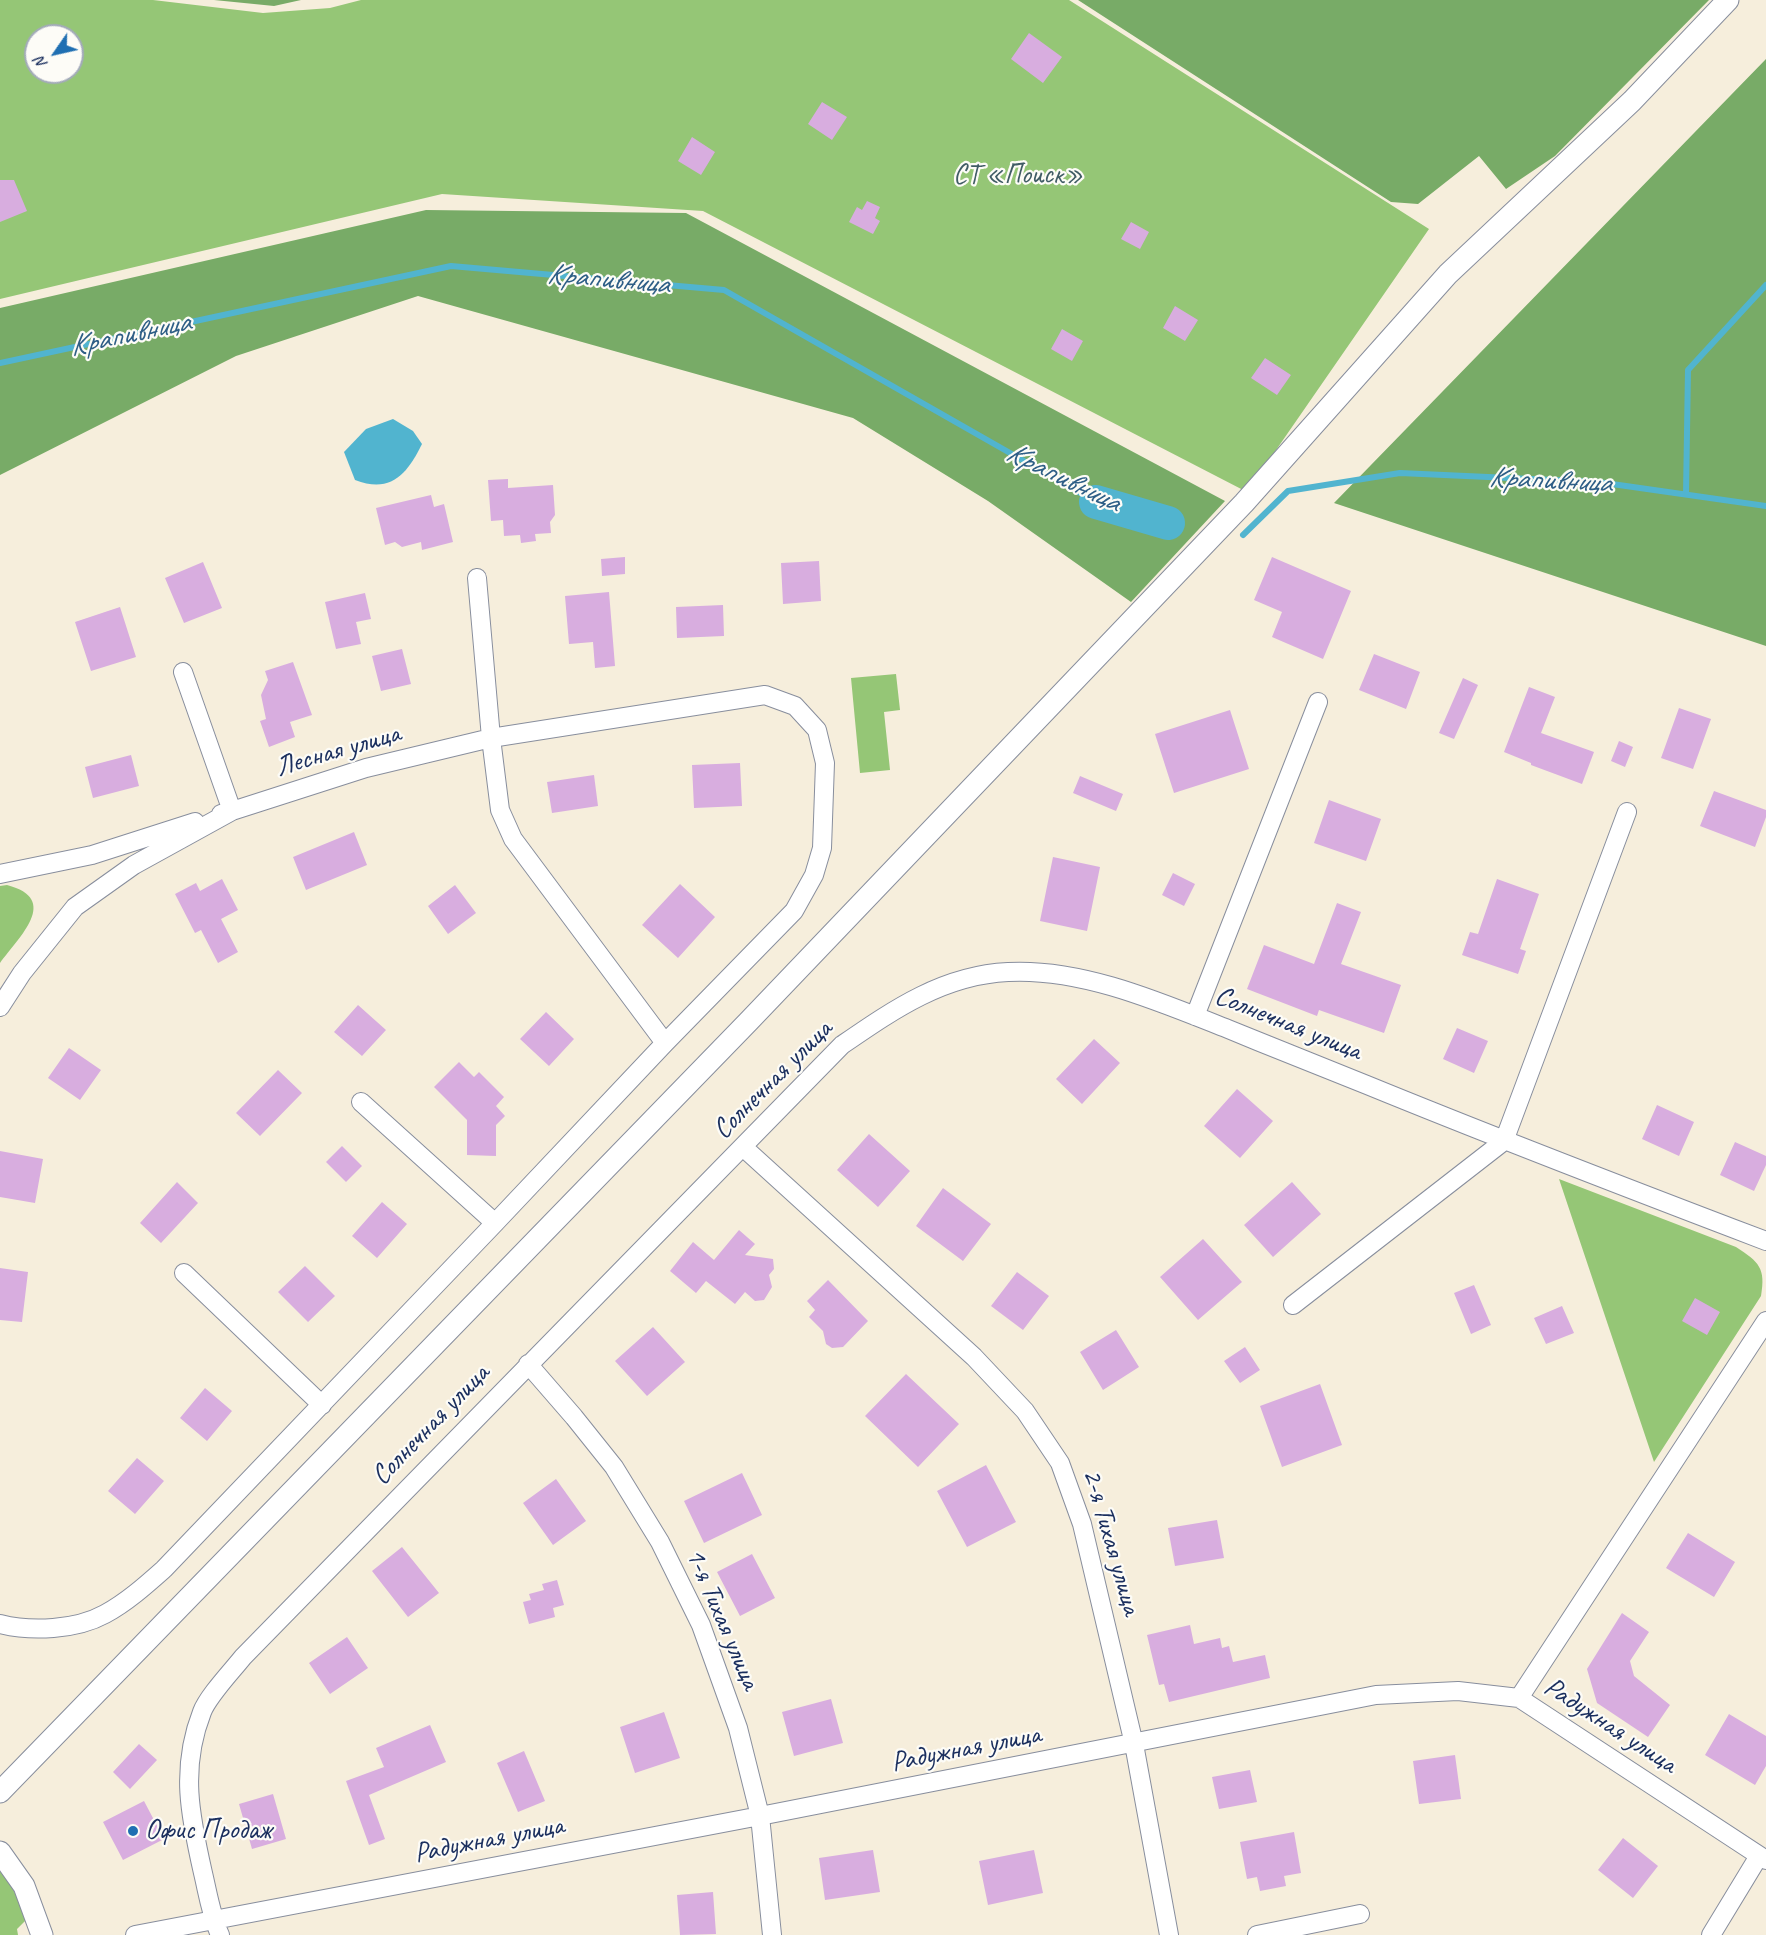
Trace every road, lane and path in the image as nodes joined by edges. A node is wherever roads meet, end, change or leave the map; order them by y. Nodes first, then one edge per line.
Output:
1 (1728, 0) edge
2 (477, 578) dead end
3 (183, 672) dead end
4 (1318, 702) dead end
5 (491, 738) junction
6 (232, 811) junction
7 (1627, 812) dead end
8 (0, 874) edge
9 (0, 1007) edge
10 (1195, 1016) junction
11 (665, 1043) junction
12 (362, 1102) dead end
13 (1504, 1141) junction
14 (743, 1147) junction
15 (495, 1223) junction
16 (1766, 1241) edge
17 (184, 1273) dead end
18 (1293, 1305) dead end
19 (1766, 1321) edge
20 (528, 1364) junction
21 (322, 1405) junction
22 (0, 1624) edge
23 (1519, 1698) junction
24 (1134, 1744) junction
25 (0, 1792) edge
26 (760, 1816) junction
27 (0, 1852) edge
28 (1763, 1858) edge
29 (1360, 1914) dead end
30 (217, 1928) edge
31 (42, 1935) edge
32 (135, 1935) edge
33 (772, 1935) edge
34 (1169, 1935) edge
35 (1257, 1935) edge
36 (1711, 1935) edge

1 - 25 street
2 - 5 street
3 - 6 street
4 - 10 street
5 - 6 street, Лесная улица
5 - 11 street
5 - 11 street, Лесная улица
6 - 8 street
6 - 9 street, Лесная улица
7 - 13 street
10 - 13 street, Солнечная улица
10 - 14 street, Солнечная улица
11 - 15 street
12 - 15 street
13 - 16 street, Солнечная улица
13 - 18 street
14 - 20 street, Солнечная улица
14 - 24 street, 2-я Тихая улица
15 - 21 street
17 - 21 street
19 - 23 street
20 - 26 street, 1-я Тихая улица
20 - 30 street, Солнечная улица
21 - 22 street
23 - 24 street, Радужная улица
23 - 28 street, Радужная улица
24 - 26 street, Радужная улица
24 - 34 street, 2-я Тихая улица
26 - 30 street, Радужная улица
26 - 33 street, 1-я Тихая улица
27 - 31 street
28 - 36 street
29 - 35 street
30 - 32 street, Радужная улица

